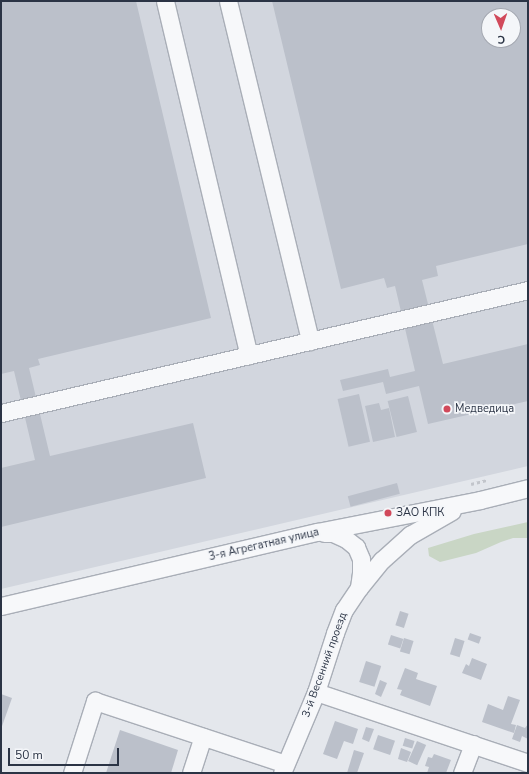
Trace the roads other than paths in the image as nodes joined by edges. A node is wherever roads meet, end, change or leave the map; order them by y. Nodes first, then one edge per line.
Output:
1 (165, 1) edge
2 (228, 1) edge
3 (528, 290) edge
4 (310, 341) junction
5 (249, 355) junction
6 (1, 413) edge
7 (528, 488) edge
8 (480, 500) junction
9 (317, 532) junction
10 (359, 588) junction
11 (1, 606) edge
12 (316, 692) junction
13 (203, 737) junction
14 (473, 744) junction
15 (528, 763) edge
16 (284, 769) edge
17 (72, 773) edge
18 (191, 773) edge
19 (462, 773) edge

1 - 5 street
2 - 4 street
3 - 4 street
4 - 5 street
5 - 6 street
7 - 8 street, 3-я Агрегатная улица
8 - 9 street, 3-я Агрегатная улица
8 - 10 street, 3-й Весенний проезд
9 - 10 street
9 - 11 street, 3-я Агрегатная улица
10 - 12 street, 3-й Весенний проезд
12 - 14 street
12 - 16 street, 3-й Весенний проезд
13 - 16 street
13 - 17 street
13 - 18 street
14 - 15 street
14 - 19 street

